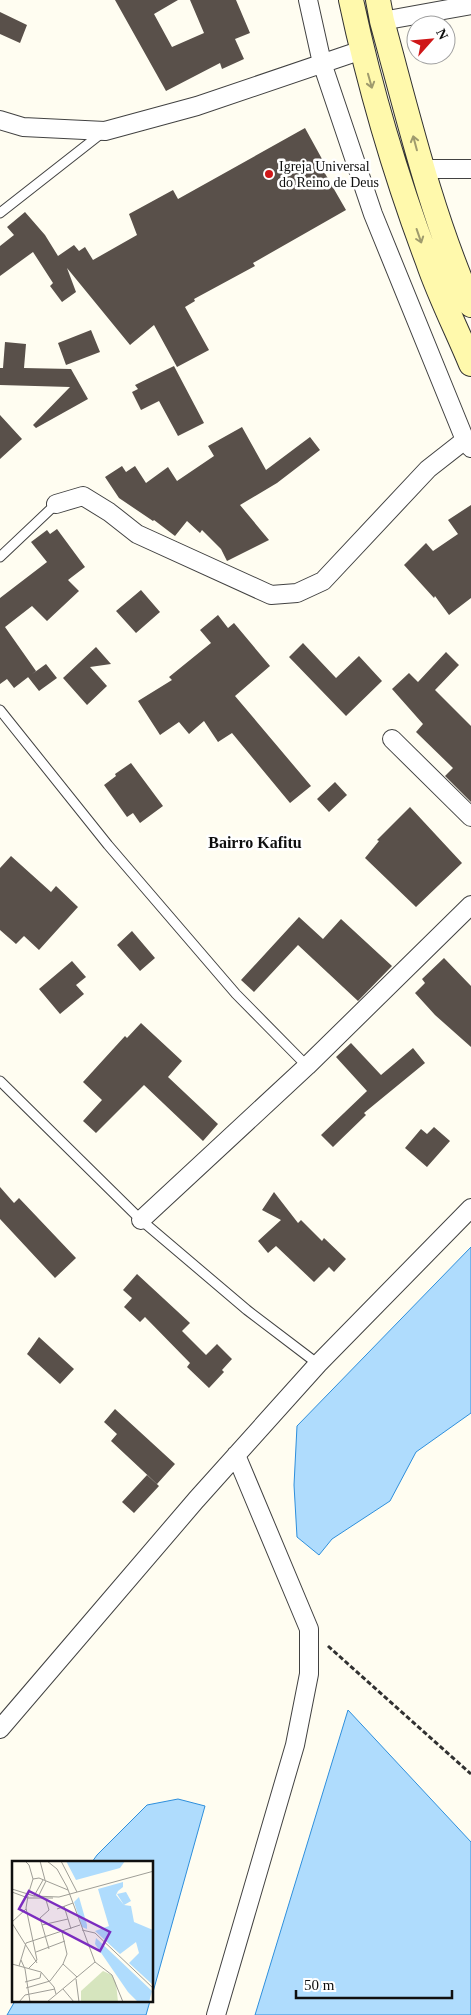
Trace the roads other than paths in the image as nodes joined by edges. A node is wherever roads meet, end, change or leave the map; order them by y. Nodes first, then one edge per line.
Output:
1 (308, 0) edge
2 (351, 0) edge
3 (471, 5) edge
4 (380, 10) edge
5 (362, 50) junction
6 (322, 63) junction
7 (0, 120) edge
8 (105, 131) junction
9 (422, 168) junction
10 (471, 169) edge
11 (0, 213) edge
12 (462, 263) edge
13 (471, 305) edge
14 (471, 364) edge
15 (468, 444) edge
16 (56, 504) joint
17 (0, 557) edge
18 (0, 710) edge
19 (392, 739) dead end
20 (471, 817) edge
21 (471, 905) edge
22 (308, 1066) junction
23 (0, 1081) edge
24 (471, 1208) edge
25 (141, 1220) junction
26 (318, 1364) junction
27 (236, 1456) junction
28 (0, 1729) edge
29 (216, 2015) edge

1 - 6 street
2 - 5 main road
3 - 4 street
9 -> 4 main road
5 - 6 street
5 -> 14 main road
6 - 8 street
6 - 15 street
7 - 8 street
8 - 11 lane
9 - 10 street
9 - 12 main road
12 - 13 main road
15 - 16 street
16 - 17 lane
18 - 22 lane
19 - 20 street
21 - 22 street
22 - 25 street
23 - 25 lane
24 - 26 street
25 - 26 lane
26 - 27 street
27 - 28 street
27 - 29 street

